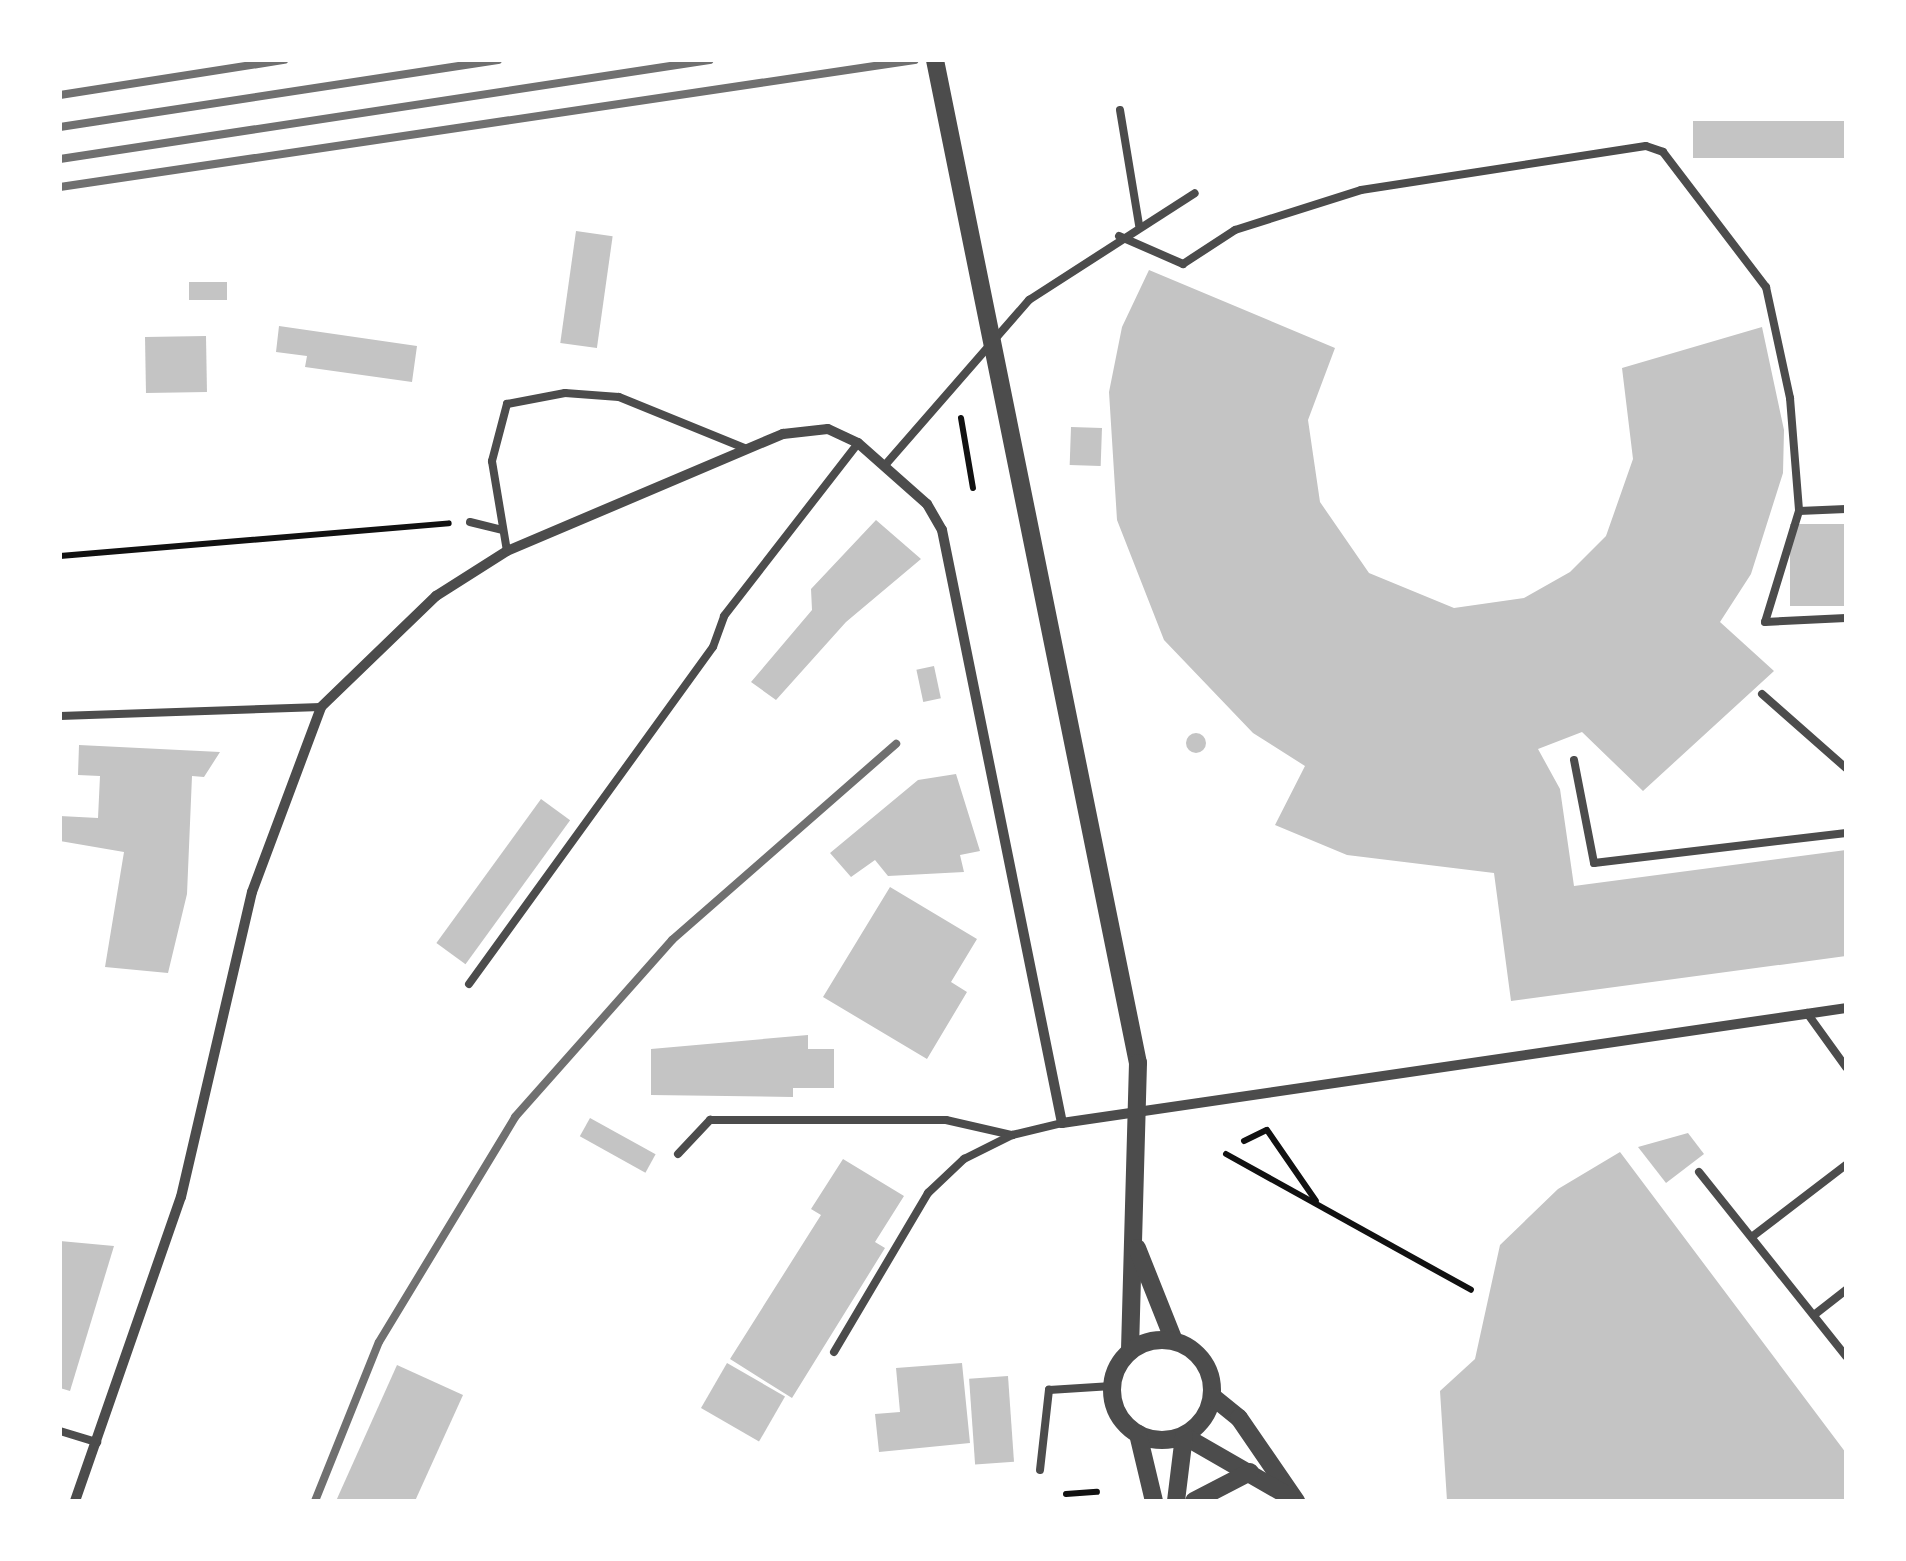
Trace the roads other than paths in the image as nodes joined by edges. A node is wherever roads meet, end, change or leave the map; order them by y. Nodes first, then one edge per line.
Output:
1 (935, 60) edge
2 (1120, 110) dead end
3 (1194, 193) dead end
4 (1139, 225) junction
5 (1119, 236) junction
6 (858, 443) junction
7 (747, 449) junction
8 (886, 464) junction
9 (1846, 508) edge
10 (1798, 511) junction
11 (470, 522) road end
12 (503, 530) junction
13 (507, 551) junction
14 (1846, 619) edge
15 (1762, 694) dead end
16 (321, 708) junction
17 (60, 716) edge
18 (1574, 760) dead end
19 (1846, 768) edge
20 (1846, 833) edge
21 (469, 984) dead end
22 (1846, 1008) edge
23 (1808, 1013) junction
24 (1846, 1067) edge
25 (1141, 1112) junction
26 (1062, 1123) junction
27 (1012, 1136) junction
28 (678, 1154) dead end
29 (1846, 1166) edge
30 (1699, 1172) dead end
31 (1753, 1236) junction
32 (1134, 1242) junction
33 (1846, 1290) edge
34 (1814, 1314) junction
35 (1174, 1341) junction
36 (1130, 1351) junction
37 (834, 1352) dead end
38 (1846, 1356) edge
39 (1112, 1386) junction
40 (1212, 1397) junction
41 (60, 1431) edge
42 (1138, 1434) junction
43 (1184, 1436) junction
44 (96, 1442) junction
45 (1040, 1470) dead end
46 (1250, 1472) junction
47 (74, 1501) edge
48 (1154, 1501) edge
49 (1176, 1501) edge
50 (1194, 1501) edge
51 (1295, 1501) edge

1 - 25 street
2 - 4 lane
3 - 4 lane
4 - 5 lane
5 - 8 lane
5 - 10 lane
6 - 7 street
6 - 8 street
6 - 21 lane
7 - 12 lane
7 - 13 street
8 - 26 street
9 - 10 lane
10 - 14 lane
11 - 12 lane
12 - 13 lane
13 - 16 street
15 - 19 lane
16 - 17 lane
16 - 44 street
18 - 20 lane
22 - 23 street
23 - 24 lane
23 - 25 street
25 - 26 street
25 - 32 street
26 - 27 lane
27 - 28 lane
27 - 37 lane
29 - 31 lane
30 - 31 lane
31 - 34 lane
32 - 35 street
32 - 36 street
33 - 34 lane
34 - 38 lane
35 - 36 street
35 - 40 street
36 - 39 street
39 - 42 street
39 - 45 lane
40 - 43 street
40 - 51 street
41 - 44 lane
42 - 43 street
42 - 48 street
43 - 46 street
43 - 49 street
44 - 47 street
46 - 50 street
46 - 51 street

